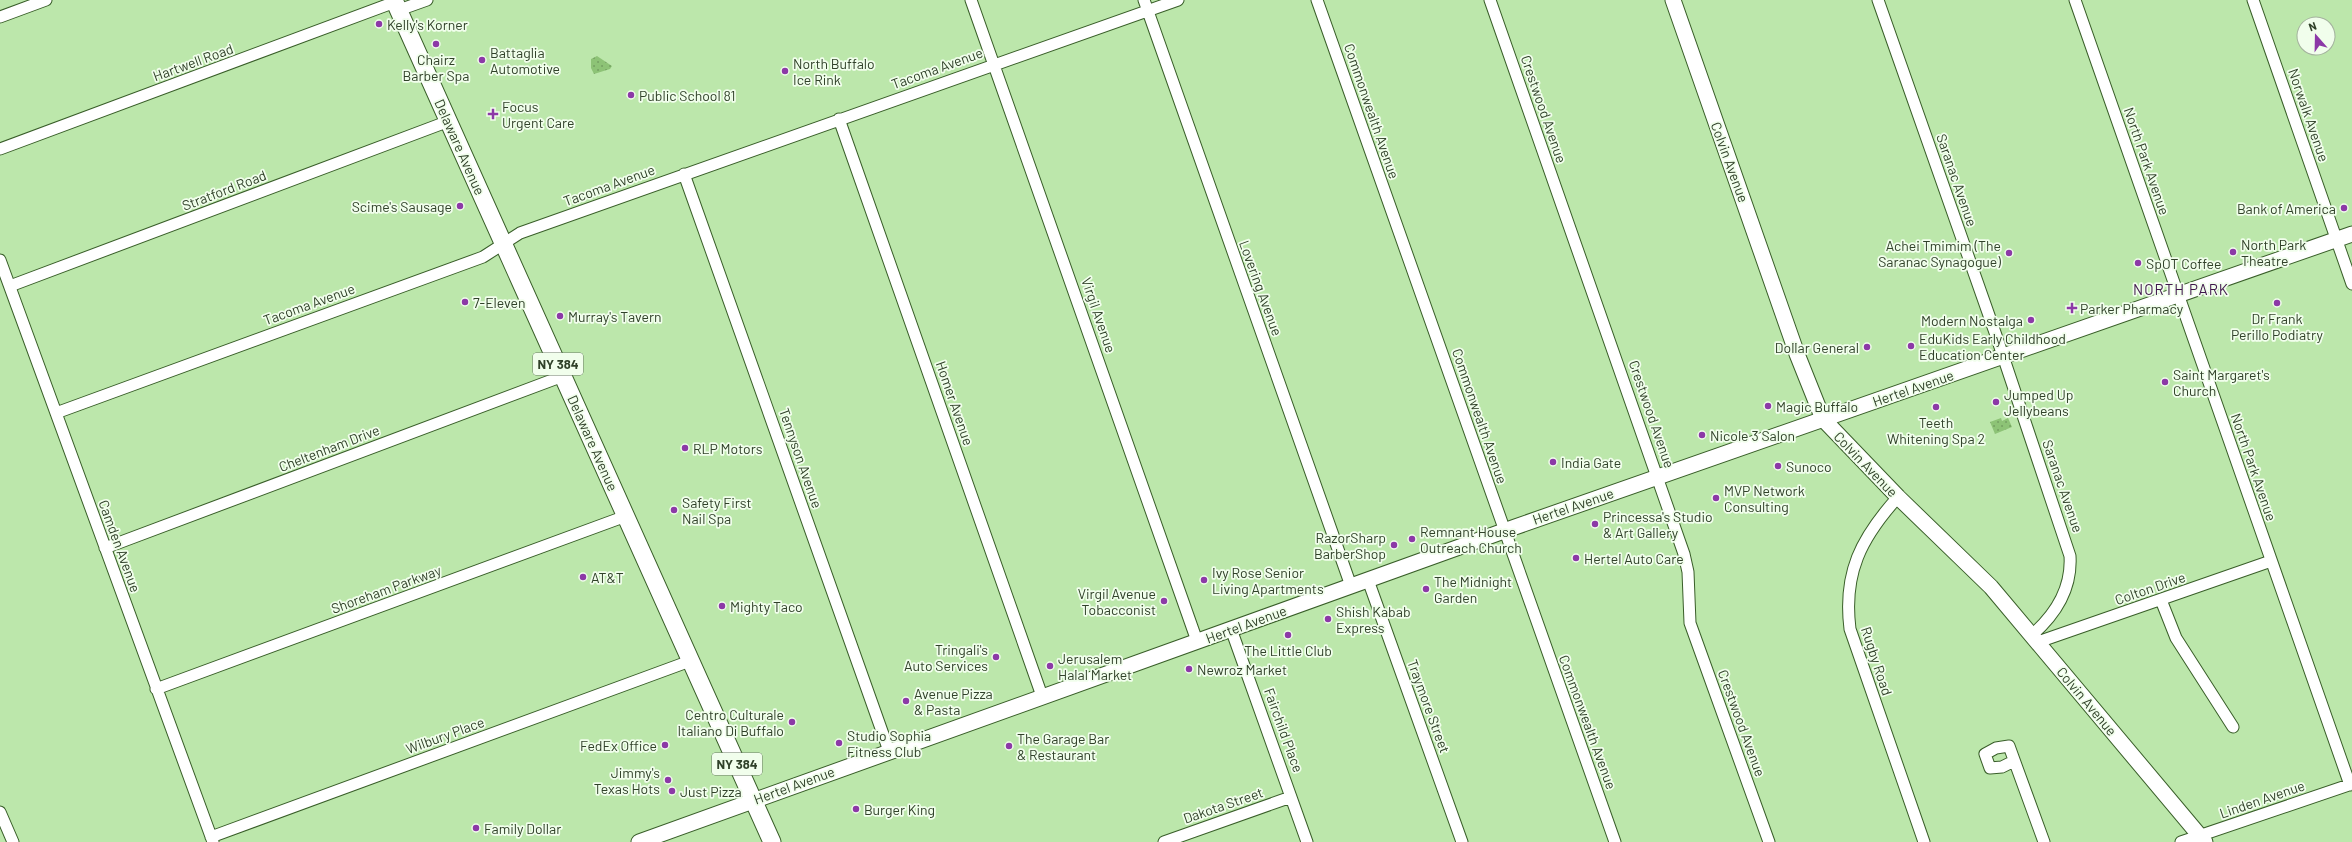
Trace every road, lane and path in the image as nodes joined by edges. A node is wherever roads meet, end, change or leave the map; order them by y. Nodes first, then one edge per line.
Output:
1 (46, 0) edge
2 (427, 0) edge
3 (971, 0) edge
4 (1144, 0) edge
5 (1178, 0) edge
6 (1317, 0) edge
7 (1490, 0) edge
8 (1673, 0) edge
9 (1878, 0) edge
10 (2074, 0) edge
11 (2252, 0) edge
12 (396, 4) edge
13 (1148, 11) junction
14 (0, 17) edge
15 (993, 64) junction
16 (839, 119) junction
17 (449, 122) junction
18 (0, 149) edge
19 (684, 174) junction
20 (2352, 234) edge
21 (2336, 239) junction
22 (504, 244) junction
23 (0, 260) edge
24 (2352, 284) edge
25 (10, 286) junction
26 (2178, 295) junction
27 (2003, 357) junction
28 (563, 376) junction
29 (56, 412) junction
30 (1823, 419) junction
31 (1658, 476) junction
32 (1898, 497) junction
33 (626, 516) junction
34 (1504, 531) junction
35 (105, 548) junction
36 (2271, 561) junction
37 (1368, 580) junction
38 (1351, 586) junction
39 (2161, 600) junction
40 (1231, 629) junction
41 (2035, 638) junction
42 (1197, 641) junction
43 (690, 660) junction
44 (156, 690) junction
45 (1042, 696) junction
46 (2233, 727) dead end
47 (888, 751) junction
48 (2014, 761) dead end
49 (2351, 784) edge
50 (1291, 797) junction
51 (753, 800) junction
52 (0, 812) edge
53 (2202, 839) edge
54 (212, 840) edge
55 (13, 842) edge
56 (639, 842) edge
57 (772, 842) edge
58 (1164, 842) edge
59 (1307, 842) edge
60 (1462, 842) edge
61 (1615, 842) edge
62 (1769, 842) edge
63 (1924, 842) edge
64 (2044, 842) edge
65 (2181, 842) edge

1 - 14 street
2 - 12 street, Hartwell Road
3 - 15 street, Virgil Avenue
4 - 13 street, Lovering Avenue
5 - 13 street, Tacoma Avenue
6 - 34 street, Commonwealth Avenue
7 - 31 street, Crestwood Avenue
8 - 30 street, Colvin Avenue
9 - 27 street, Saranac Avenue
10 - 26 street, North Park Avenue
11 - 21 street, Norwalk Avenue
12 - 17 main road, Delaware Avenue / NY 384
12 - 18 street, Hartwell Road
13 - 15 street, Tacoma Avenue
13 - 38 street, Lovering Avenue
15 - 16 street, Tacoma Avenue
15 - 42 street, Virgil Avenue
16 - 19 street, Tacoma Avenue
16 - 45 street, Homer Avenue
17 - 22 main road, Delaware Avenue / NY 384
17 - 25 street, Stratford Road
19 - 22 street, Tacoma Avenue
19 - 47 street, Tennyson Avenue
20 - 21 street, Hertel Avenue
21 - 24 street, Norwalk Avenue
21 - 26 street, Hertel Avenue
22 - 28 main road, Delaware Avenue / NY 384
22 - 29 street, Tacoma Avenue
23 - 25 street, Camden Avenue
25 - 29 street, Camden Avenue
26 - 27 street, Hertel Avenue
26 - 36 street, North Park Avenue
27 - 30 street, Hertel Avenue
27 - 41 street, Saranac Avenue
28 - 33 main road, Delaware Avenue / NY 384
28 - 35 street, Cheltenham Drive
29 - 35 street, Camden Avenue
30 - 31 street, Hertel Avenue
30 - 32 street, Colvin Avenue
31 - 34 street, Hertel Avenue
31 - 62 street, Crestwood Avenue
32 - 41 street, Colvin Avenue
32 - 63 street, Rugby Road
33 - 43 main road, Delaware Avenue / NY 384
33 - 44 street, Shoreham Parkway
34 - 37 street, Hertel Avenue
34 - 61 street, Commonwealth Avenue
35 - 44 street, Camden Avenue
36 - 39 street, Colton Drive
36 - 49 street, North Park Avenue
37 - 38 street, Hertel Avenue
37 - 60 street, Traymore Street
38 - 40 street, Hertel Avenue
39 - 41 street, Colton Drive
39 - 46 street
40 - 42 street, Hertel Avenue
40 - 50 street, Fairchild Place
41 - 53 street, Colvin Avenue
42 - 45 street, Hertel Avenue
43 - 51 main road, Delaware Avenue / NY 384
43 - 54 street, Wilbury Place
44 - 54 street, Camden Avenue
45 - 47 street, Hertel Avenue
47 - 51 street, Hertel Avenue
48 - 64 street
49 - 53 street, Linden Avenue
50 - 58 street, Dakota Street
50 - 59 street, Fairchild Place
51 - 56 street, Hertel Avenue
51 - 57 main road, Delaware Avenue / NY 384
52 - 55 street
53 - 65 street, Linden Avenue

